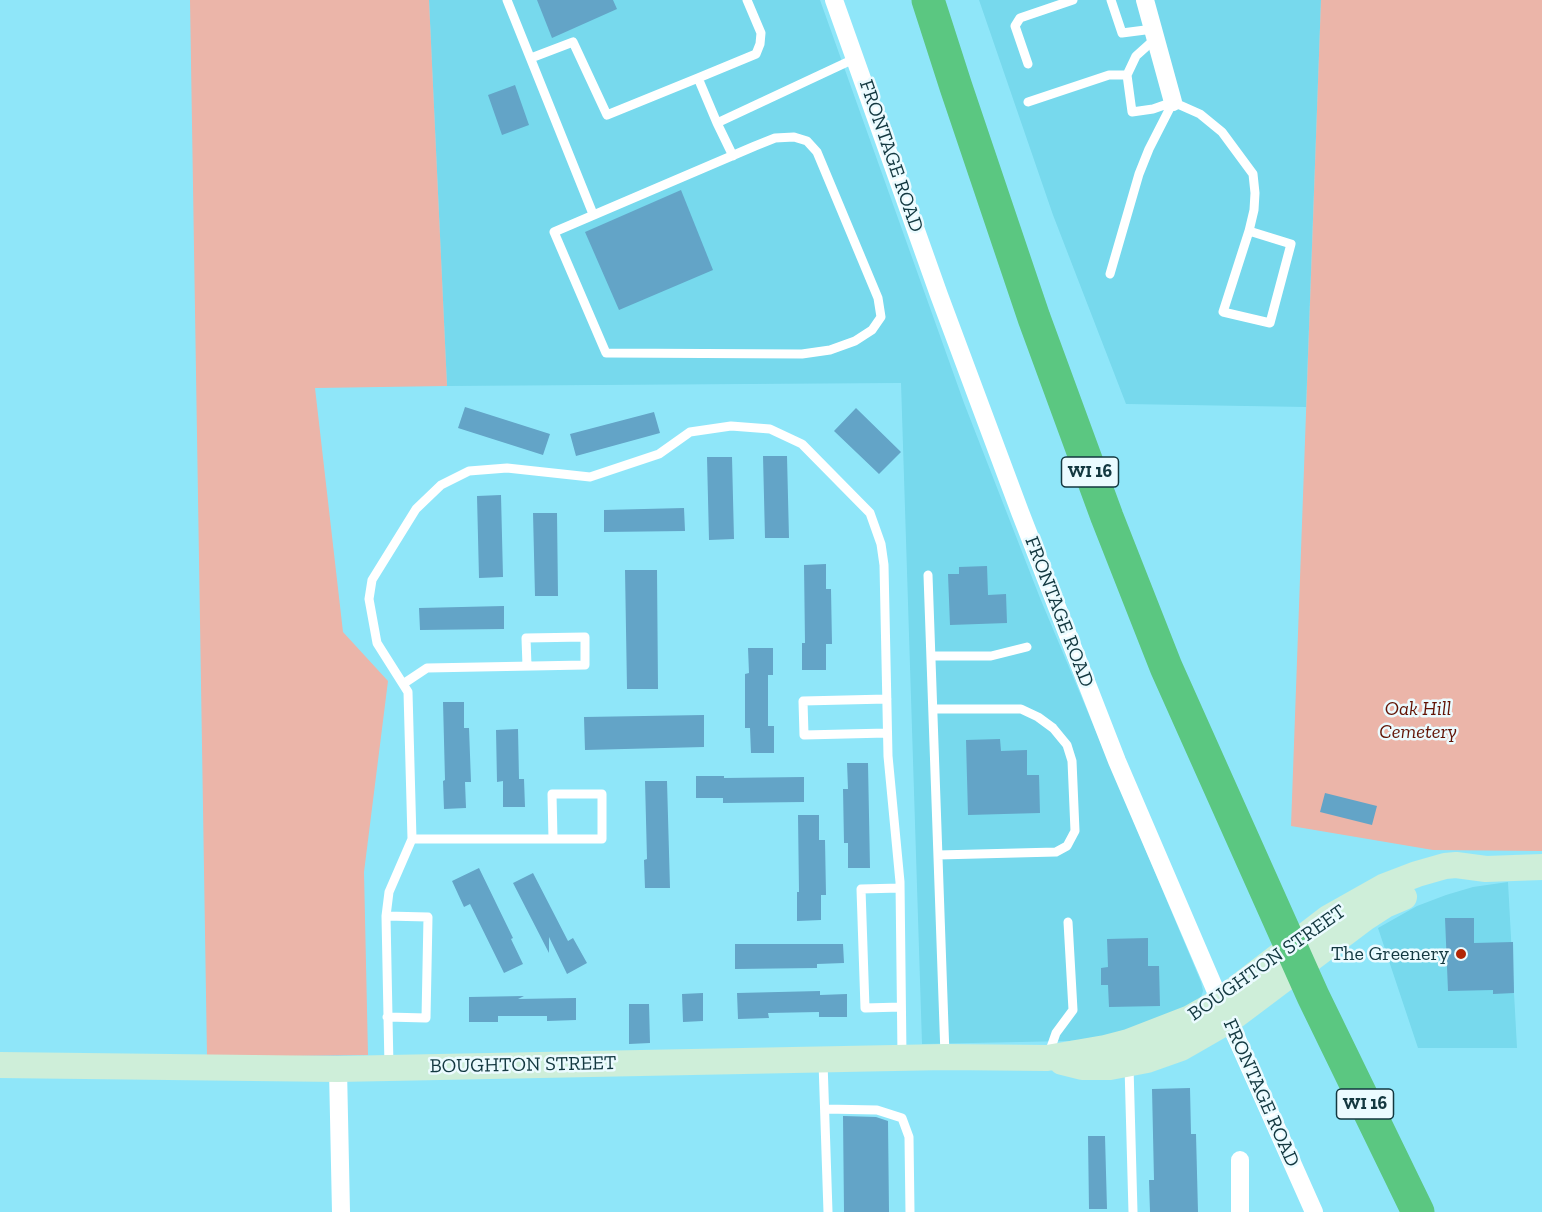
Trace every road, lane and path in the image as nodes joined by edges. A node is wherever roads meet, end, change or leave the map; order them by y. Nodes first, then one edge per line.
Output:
1 (507, 0) edge
2 (747, 0) edge
3 (834, 0) edge
4 (928, 0) edge
5 (1073, 0) edge
6 (1111, 0) edge
7 (1145, 0) edge
8 (1154, 33) junction
9 (531, 58) junction
10 (856, 58) junction
11 (1028, 64) dead end
12 (1127, 75) junction
13 (698, 78) junction
14 (1028, 102) dead end
15 (1173, 102) junction
16 (717, 123) junction
17 (733, 156) junction
18 (593, 214) junction
19 (1249, 231) junction
20 (1110, 274) dead end
21 (928, 575) dead end
22 (1027, 648) dead end
23 (931, 656) junction
24 (527, 666) junction
25 (403, 684) junction
26 (887, 699) junction
27 (933, 709) junction
28 (888, 732) junction
29 (553, 838) junction
30 (412, 839) junction
31 (938, 855) junction
32 (1542, 867) edge
33 (900, 888) junction
34 (386, 916) junction
35 (1068, 922) dead end
36 (902, 1007) junction
37 (1224, 1011) junction
38 (387, 1017) junction
39 (945, 1057) junction
40 (902, 1058) junction
41 (1047, 1058) junction
42 (823, 1060) junction
43 (1129, 1064) junction
44 (0, 1065) edge
45 (389, 1068) junction
46 (338, 1069) junction
47 (825, 1109) junction
48 (1240, 1160) dead end
49 (341, 1212) edge
50 (828, 1212) edge
51 (910, 1212) edge
52 (1133, 1212) edge
53 (1240, 1212) edge
54 (1314, 1212) edge
55 (1418, 1212) edge

1 - 9 lane
2 - 13 lane
3 - 10 street, FRONTAGE ROAD
4 - 55 highway, WI 16
5 - 11 lane
6 - 8 lane
7 - 8 street
8 - 12 lane
8 - 15 street
9 - 13 lane
9 - 18 lane
10 - 16 lane
10 - 37 street, FRONTAGE ROAD
12 - 14 lane
12 - 15 lane
13 - 16 lane
15 - 19 lane
15 - 20 lane
16 - 17 lane
17 - 18 lane
17 - 18 lane
19 - 19 lane
21 - 23 lane
22 - 23 lane
23 - 27 lane
24 - 24 lane
24 - 25 lane
25 - 26 lane
25 - 30 lane
26 - 28 lane
26 - 28 lane
27 - 31 lane
27 - 31 lane
28 - 33 lane
29 - 29 lane
29 - 30 lane
30 - 34 lane
31 - 39 lane
32 - 37 street, BOUGHTON STREET
33 - 36 lane
33 - 36 lane
34 - 38 lane
34 - 38 lane
35 - 41 lane
36 - 40 lane
37 - 41 street, BOUGHTON STREET
37 - 43 street, BOUGHTON STREET
37 - 54 street, FRONTAGE ROAD
38 - 45 lane
39 - 40 street, BOUGHTON STREET
39 - 41 street, BOUGHTON STREET
40 - 42 street, BOUGHTON STREET
41 - 43 street, BOUGHTON STREET
42 - 45 street, BOUGHTON STREET
42 - 47 lane
43 - 52 lane
44 - 46 street, BOUGHTON STREET
45 - 46 street, BOUGHTON STREET
46 - 49 street
47 - 50 lane
47 - 51 lane
48 - 53 street

